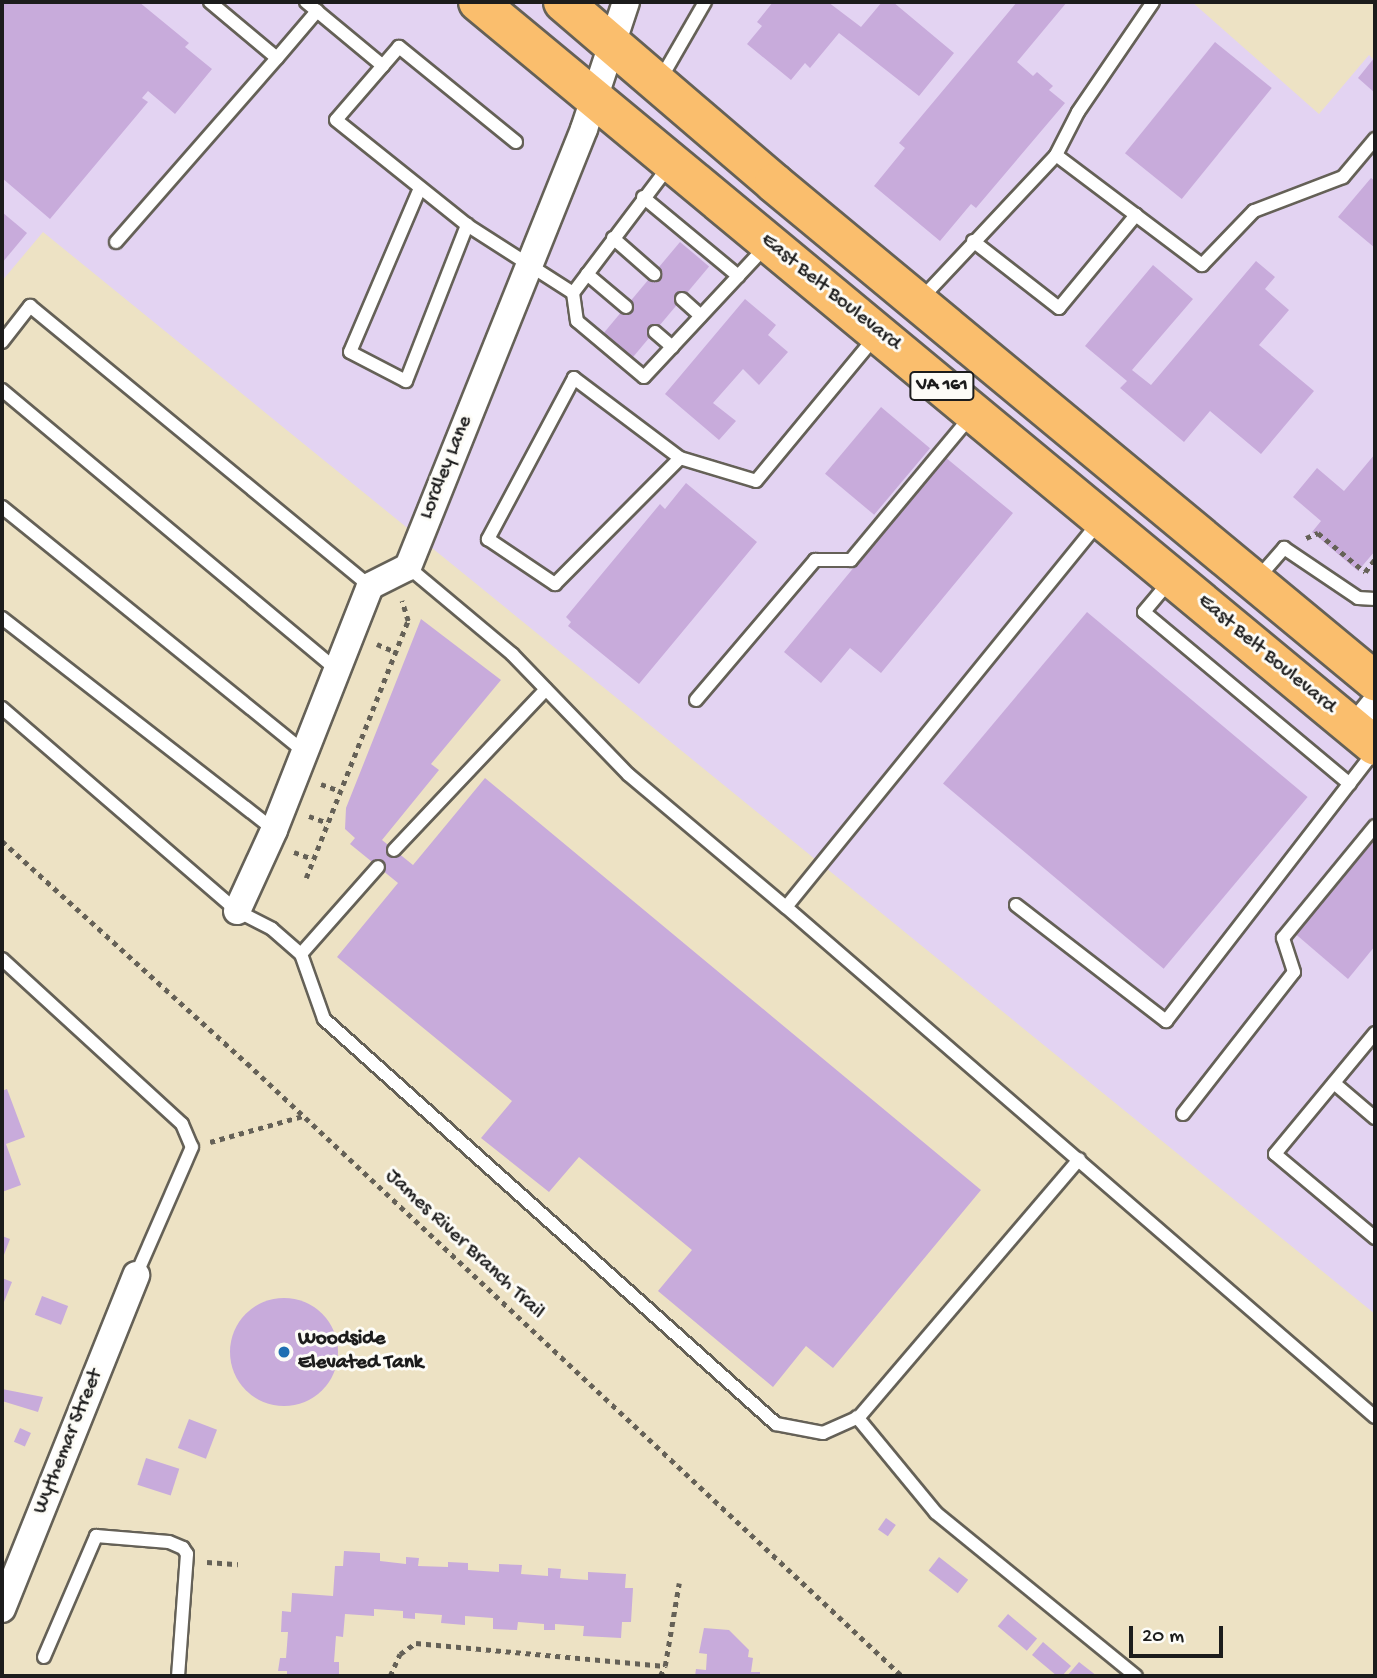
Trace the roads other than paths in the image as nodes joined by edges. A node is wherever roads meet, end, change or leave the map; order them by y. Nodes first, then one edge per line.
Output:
1 (210, 2) edge
2 (306, 2) edge
3 (478, 2) edge
4 (563, 2) edge
5 (626, 2) edge
6 (703, 2) edge
7 (1153, 2) edge
8 (317, 11) junction
9 (612, 43) junction
10 (277, 58) junction
11 (383, 66) junction
12 (659, 82) junction
13 (594, 100) junction
14 (1375, 139) edge
15 (516, 142) dead end
16 (1056, 155) junction
17 (671, 163) junction
18 (420, 188) junction
19 (643, 197) junction
20 (1136, 215) junction
21 (467, 225) junction
22 (613, 238) junction
23 (973, 241) junction
24 (116, 242) dead end
25 (769, 243) junction
26 (527, 265) junction
27 (587, 274) junction
28 (654, 274) dead end
29 (738, 276) junction
30 (573, 293) junction
31 (682, 299) dead end
32 (919, 302) junction
33 (626, 307) dead end
34 (701, 316) junction
35 (655, 332) dead end
36 (879, 333) junction
37 (2, 342) edge
38 (672, 347) junction
39 (2, 390) edge
40 (973, 413) junction
41 (680, 458) junction
42 (2, 508) edge
43 (1102, 519) junction
44 (408, 567) junction
45 (1172, 578) junction
46 (1255, 581) junction
47 (370, 586) junction
48 (1375, 598) edge
49 (2, 618) edge
50 (338, 671) junction
51 (1375, 681) edge
52 (546, 689) junction
53 (696, 700) dead end
54 (2, 708) edge
55 (1370, 732) edge
56 (306, 753) junction
57 (1350, 784) junction
58 (1375, 826) edge
59 (274, 830) junction
60 (394, 849) dead end
61 (378, 867) dead end
62 (1016, 905) dead end
63 (786, 907) junction
64 (237, 911) junction
65 (301, 954) junction
66 (2, 959) edge
67 (1375, 1032) edge
68 (1334, 1083) junction
69 (1183, 1114) dead end
70 (1375, 1118) edge
71 (1079, 1159) junction
72 (1375, 1238) edge
73 (136, 1275) joint
74 (857, 1417) junction
75 (1375, 1417) edge
76 (2, 1609) edge
77 (44, 1657) dead end
78 (178, 1676) edge
79 (1136, 1676) edge

1 - 10 lane
2 - 8 lane
3 - 13 main road, East Belt Boulevard / VA 161
4 - 9 main road, VA 161
5 - 9 street, Lordley Lane
6 - 12 lane
7 - 16 lane
8 - 10 lane
8 - 11 lane
9 - 12 main road, VA 161
9 - 13 street, Lordley Lane
10 - 24 lane
11 - 15 lane
11 - 18 lane
12 - 32 main road, VA 161
13 - 17 main road, East Belt Boulevard / VA 161
13 - 26 street, Lordley Lane
14 - 20 lane
16 - 20 lane
16 - 23 lane
17 - 19 lane
17 - 25 main road, East Belt Boulevard / VA 161
18 - 21 lane
18 - 21 lane
19 - 22 lane
19 - 29 lane
20 - 23 lane
21 - 26 lane
22 - 27 lane
22 - 28 lane
23 - 32 lane
25 - 29 lane
25 - 36 main road, East Belt Boulevard / VA 161
26 - 30 lane
26 - 44 street, Lordley Lane
27 - 30 lane
27 - 33 lane
29 - 34 lane
30 - 38 lane
31 - 34 lane
32 - 46 main road, VA 161
34 - 38 lane
35 - 38 lane
36 - 40 main road, East Belt Boulevard / VA 161
36 - 41 lane
37 - 47 lane
39 - 50 lane
40 - 43 main road, East Belt Boulevard / VA 161
40 - 53 lane
41 - 41 lane
42 - 56 lane
43 - 45 main road, East Belt Boulevard / VA 161
43 - 63 lane
44 - 47 street
44 - 52 lane
45 - 55 main road, East Belt Boulevard / VA 161
45 - 57 lane
46 - 48 lane
46 - 51 main road, VA 161
47 - 50 street
49 - 59 lane
50 - 56 street
52 - 60 lane
52 - 63 lane
54 - 64 lane
55 - 57 lane
56 - 59 street
57 - 62 lane
58 - 69 lane
59 - 64 street
61 - 65 lane
63 - 71 lane
64 - 65 lane
65 - 74 lane
66 - 73 lane
67 - 68 lane
68 - 70 lane
68 - 72 lane
71 - 74 lane
71 - 75 lane
73 - 76 street, Wythemar Street
74 - 79 lane
77 - 78 lane

